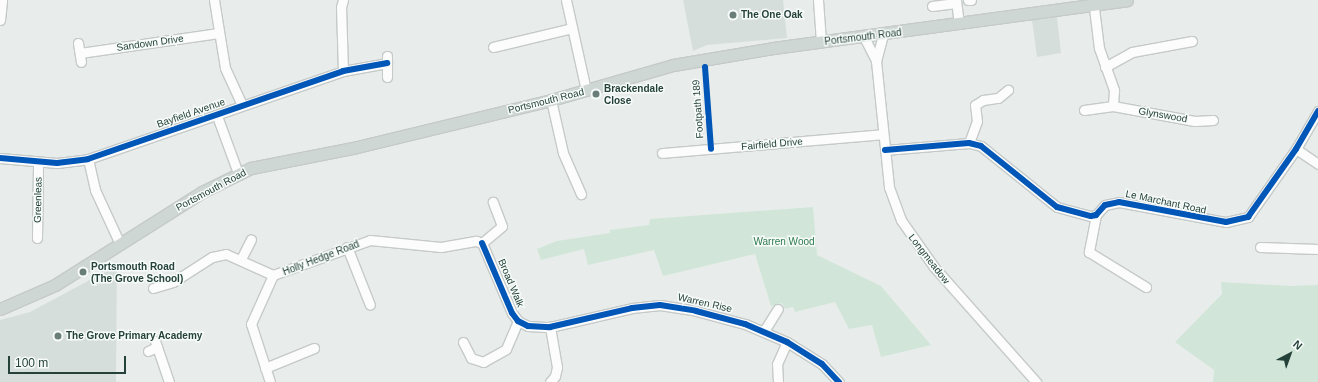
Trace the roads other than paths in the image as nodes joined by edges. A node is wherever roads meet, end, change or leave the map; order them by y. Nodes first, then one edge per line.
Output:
1 (2, 0) edge
2 (214, 0) edge
3 (343, 0) edge
4 (566, 0) edge
5 (818, 0) edge
6 (968, 0) edge
7 (971, 0) edge
8 (1127, 0) edge
9 (956, 1) edge
10 (1093, 3) edge
11 (932, 6) dead end
12 (0, 20) edge
13 (959, 24) junction
14 (572, 28) junction
15 (219, 33) junction
16 (883, 34) junction
17 (864, 37) junction
18 (1192, 41) dead end
19 (821, 42) junction
20 (78, 43) dead end
21 (493, 47) dead end
22 (80, 53) junction
23 (876, 61) junction
24 (81, 62) dead end
25 (1105, 67) junction
26 (343, 71) junction
27 (386, 77) dead end
28 (586, 90) junction
29 (1008, 90) dead end
30 (550, 100) junction
31 (242, 105) junction
32 (1113, 106) junction
33 (1084, 110) dead end
34 (1318, 111) edge
35 (217, 116) junction
36 (1213, 120) dead end
37 (883, 134) junction
38 (969, 143) junction
39 (1296, 149) junction
40 (885, 150) junction
41 (662, 153) dead end
42 (0, 158) edge
43 (88, 159) junction
44 (38, 162) junction
45 (1318, 164) edge
46 (238, 173) junction
47 (581, 194) dead end
48 (493, 202) dead end
49 (1096, 215) junction
50 (38, 238) dead end
51 (251, 239) dead end
52 (482, 243) junction
53 (120, 244) junction
54 (347, 247) junction
55 (1260, 247) dead end
56 (1318, 249) edge
57 (241, 259) junction
58 (273, 275) junction
59 (1146, 287) dead end
60 (153, 288) dead end
61 (366, 303) dead end
62 (0, 309) edge
63 (778, 309) dead end
64 (518, 321) junction
65 (550, 327) junction
66 (764, 331) junction
67 (787, 342) junction
68 (314, 348) dead end
69 (463, 348) dead end
70 (148, 352) dead end
71 (265, 368) junction
72 (169, 382) edge
73 (270, 382) edge
74 (550, 382) edge
75 (778, 382) edge
76 (839, 382) edge
77 (1036, 382) edge

1 - 12 street
2 - 15 street
3 - 26 street
4 - 14 street
5 - 19 street
6 - 7 street
8 - 10 main road, Portsmouth Road
9 - 11 street
9 - 13 street
10 - 13 main road, Portsmouth Road
10 - 25 street
13 - 16 main road, Portsmouth Road
14 - 21 street
14 - 28 street
15 - 22 street, Sandown Drive
15 - 31 street
16 - 17 main road, Portsmouth Road
16 - 23 street
17 - 19 main road, Portsmouth Road
17 - 23 street
18 - 25 street
19 - 28 main road, Portsmouth Road
20 - 22 street
22 - 24 street
23 - 37 street, Longmeadow
25 - 32 street
26 - 27 street, Bayfield Avenue
26 - 31 street, Bayfield Avenue
28 - 30 main road, Portsmouth Road
29 - 38 street
30 - 46 main road, Portsmouth Road
30 - 47 street
31 - 35 street, Bayfield Avenue
32 - 33 street, Glynswood
32 - 36 street, Glynswood
34 - 39 street, Le Marchant Road
35 - 43 street, Bayfield Avenue
35 - 46 street, Bayfield Avenue
37 - 40 street, Longmeadow
37 - 41 street, Fairfield Drive
38 - 40 street
38 - 49 street
39 - 45 street
39 - 49 street, Le Marchant Road
40 - 77 street, Longmeadow
42 - 44 street, Bayfield Avenue
43 - 44 street, Bayfield Avenue
43 - 53 street
44 - 50 street, Greenleas
46 - 53 main road, Portsmouth Road
48 - 52 street
49 - 59 street
51 - 57 street
52 - 54 street, Holly Hedge Road
52 - 64 street, Broad Walk
53 - 62 main road, Portsmouth Road
54 - 58 street, Holly Hedge Road
54 - 61 street
55 - 56 street
57 - 58 street
57 - 60 street
58 - 71 street
63 - 66 street
64 - 65 street, Broad Walk
64 - 69 street
65 - 66 street, Warren Rise
65 - 74 street
66 - 67 street, Warren Rise
67 - 75 street
67 - 76 street, Warren Rise
68 - 71 street
70 - 72 street
71 - 73 street

